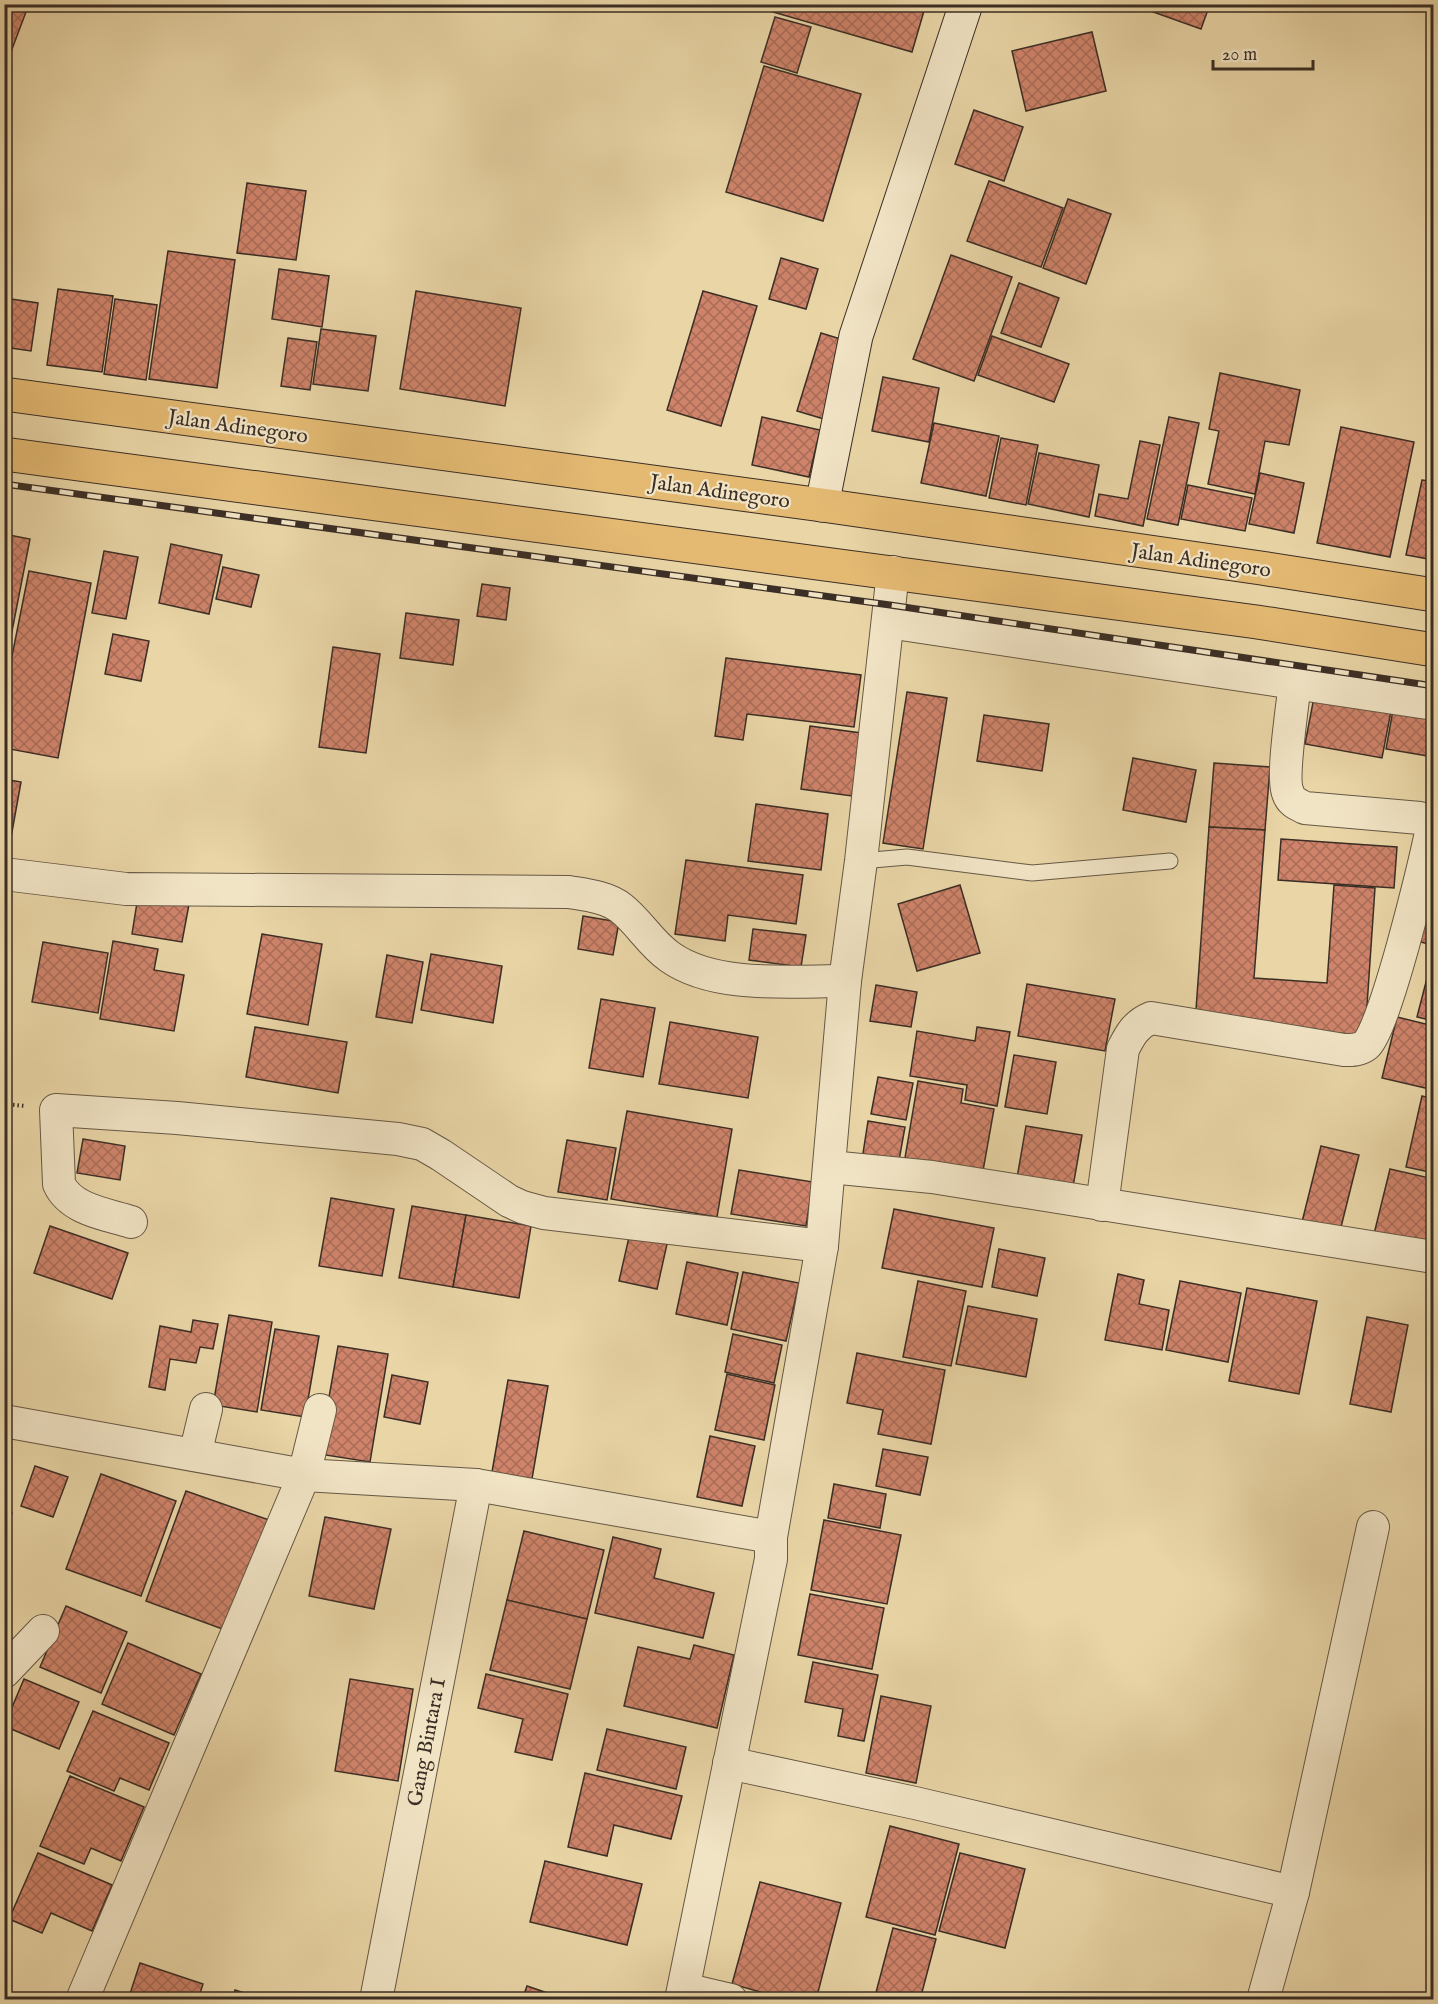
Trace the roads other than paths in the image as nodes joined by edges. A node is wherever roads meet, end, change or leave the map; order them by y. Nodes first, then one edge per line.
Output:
1 (966, 4) edge
2 (4, 394) edge
3 (4, 454) edge
4 (822, 505) junction
5 (1262, 568) junction
6 (893, 572) junction
7 (1355, 584) junction
8 (1434, 595) edge
9 (888, 622) junction
10 (1257, 622) junction
11 (1344, 635) junction
12 (1434, 650) edge
13 (1295, 682) junction
14 (1434, 704) edge
15 (861, 861) junction
16 (1170, 861) dead end
17 (4, 874) edge
18 (845, 981) junction
19 (830, 1167) junction
20 (1102, 1205) junction
21 (131, 1222) dead end
22 (822, 1246) junction
23 (1434, 1256) edge
24 (206, 1409) dead end
25 (320, 1410) dead end
26 (4, 1421) edge
27 (195, 1455) junction
28 (304, 1475) junction
29 (476, 1485) junction
30 (1373, 1527) dead end
31 (771, 1538) junction
32 (43, 1631) dead end
33 (4, 1672) edge
34 (729, 1763) junction
35 (1293, 1892) junction
36 (682, 1994) edge
37 (82, 2000) edge
38 (376, 2000) edge
39 (731, 2000) edge
40 (1263, 2000) edge

1 - 4 street
2 - 4 highway, Jalan Adinegoro
3 - 6 highway
4 - 5 highway, Jalan Adinegoro
5 - 7 highway, Jalan Adinegoro
5 - 10 highway
6 - 9 street
6 - 10 highway
7 - 8 highway, Jalan Adinegoro
7 - 11 highway
9 - 13 street
9 - 15 street
10 - 11 highway
11 - 12 highway
13 - 14 street
13 - 20 street
15 - 16 lane
15 - 18 street
17 - 18 street
18 - 19 street
19 - 20 street
19 - 22 street
20 - 23 street
21 - 22 street
22 - 31 street
24 - 27 street
25 - 28 street
26 - 27 street
27 - 28 street
28 - 29 street
28 - 37 street
29 - 31 street
29 - 38 street, Gang Bintara I
30 - 35 street
31 - 34 street
32 - 33 street
34 - 35 street
34 - 36 street
35 - 40 street
36 - 39 street

